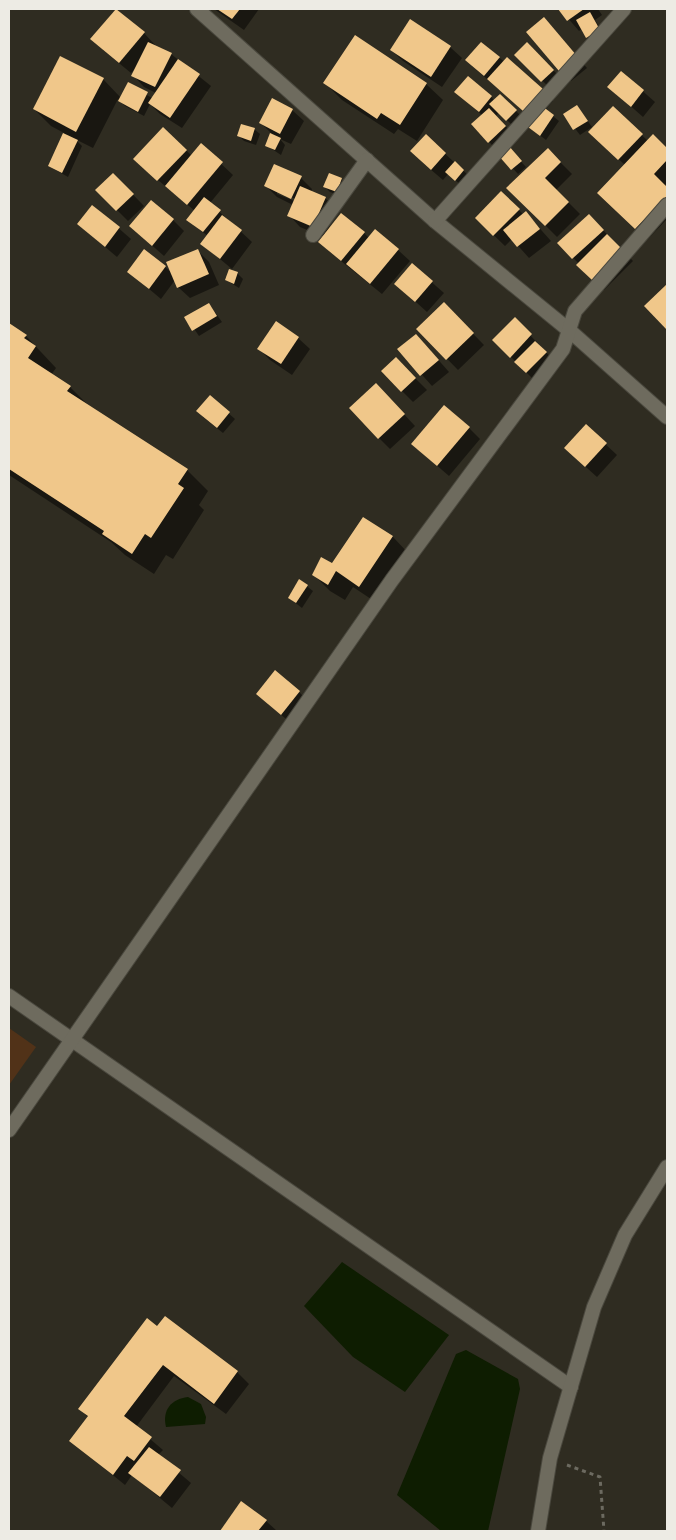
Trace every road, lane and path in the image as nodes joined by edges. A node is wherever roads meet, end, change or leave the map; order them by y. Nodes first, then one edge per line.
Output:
1 (197, 9) edge
2 (624, 9) edge
3 (367, 160) junction
4 (667, 205) edge
5 (435, 221) junction
6 (313, 235) dead end
7 (570, 331) junction
8 (667, 418) edge
9 (9, 996) edge
10 (70, 1038) junction
11 (9, 1130) edge
12 (667, 1166) edge
13 (571, 1387) junction
14 (550, 1458) junction
15 (538, 1531) edge
16 (604, 1531) edge

1 - 3 street
2 - 5 street
3 - 5 street
3 - 6 street
4 - 7 street
5 - 7 street
7 - 8 street
7 - 10 street
9 - 10 street
10 - 11 street
10 - 13 street
12 - 13 street
13 - 14 street
14 - 15 street
14 - 16 path

